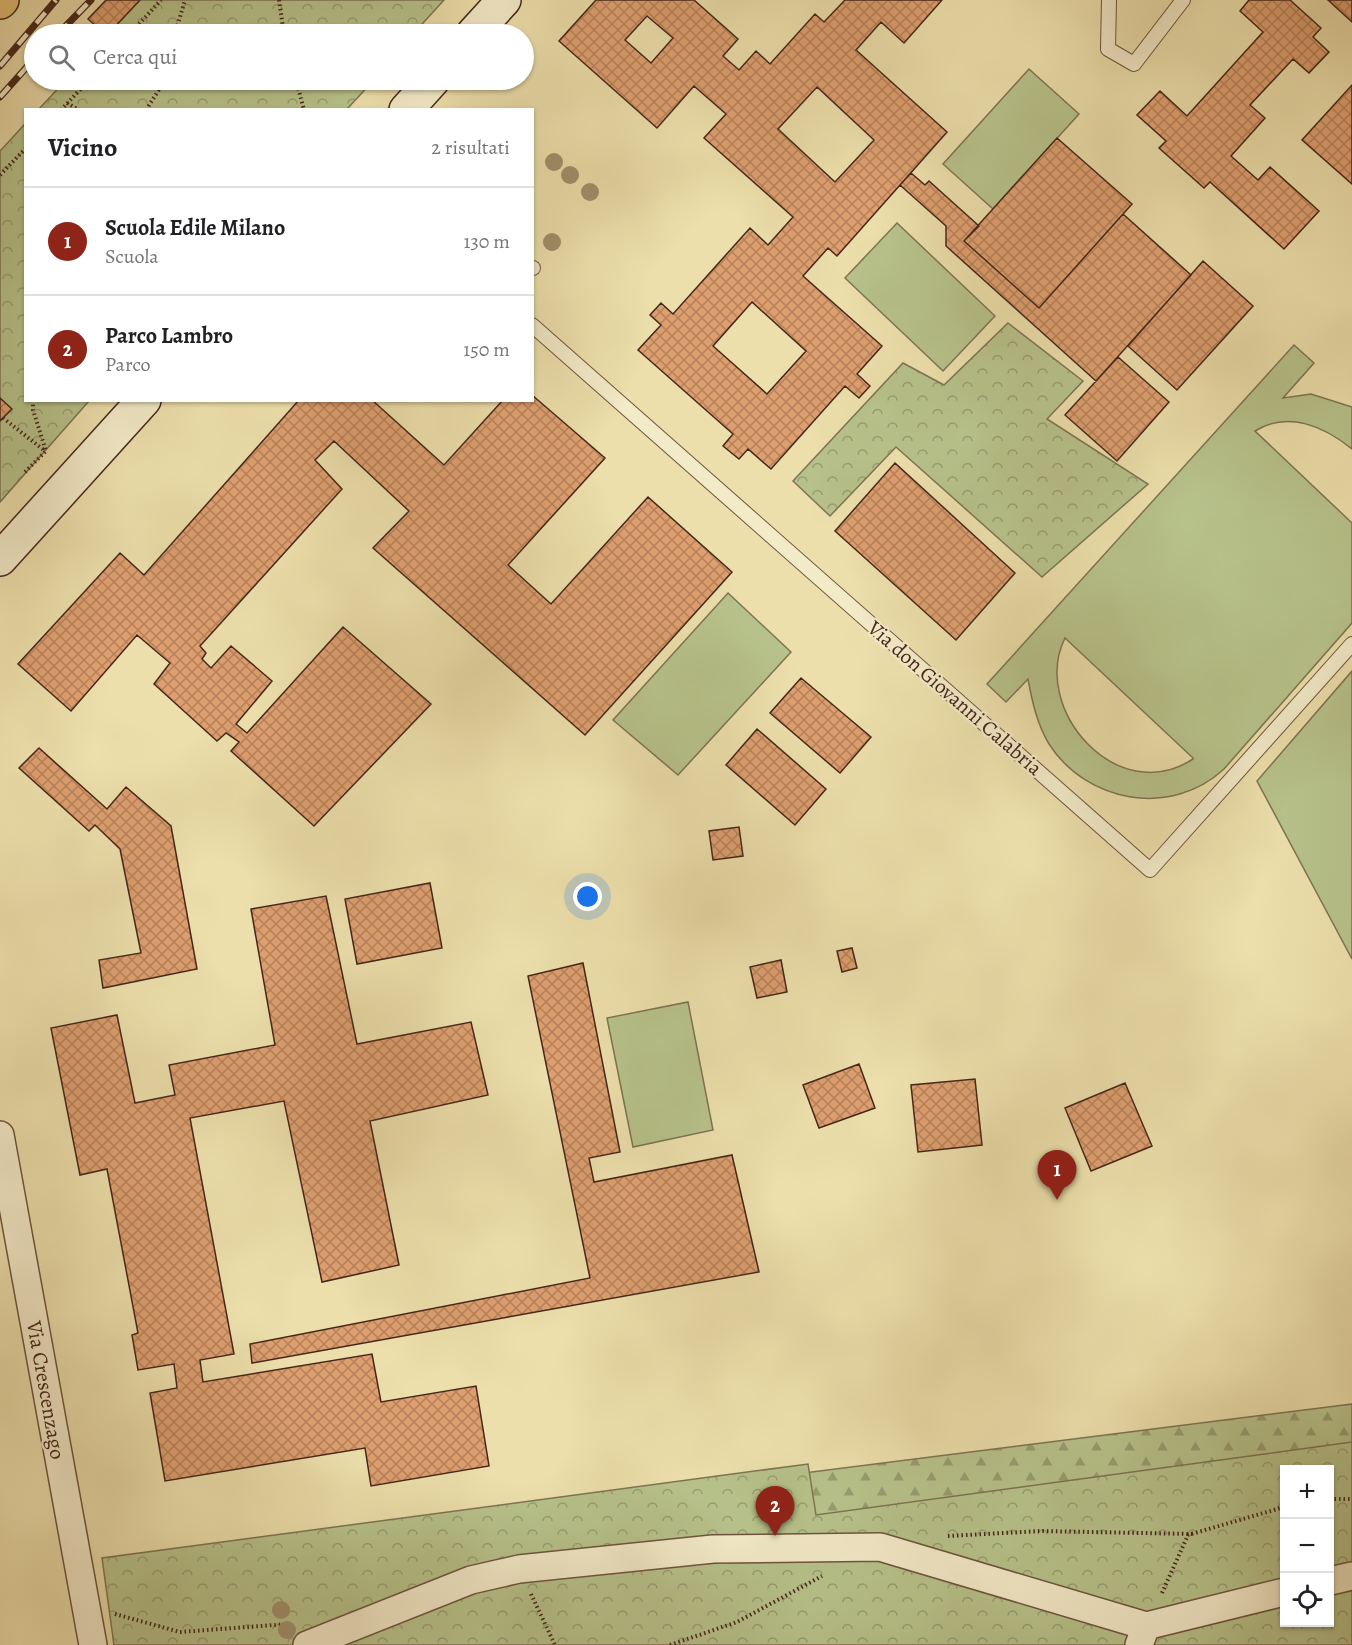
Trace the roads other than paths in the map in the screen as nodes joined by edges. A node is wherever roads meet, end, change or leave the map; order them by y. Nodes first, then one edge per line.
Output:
1 (504, 0) edge
2 (1108, 0) edge
3 (1183, 0) edge
4 (482, 24) edge
5 (424, 90) edge
6 (408, 108) edge
7 (534, 327) edge
8 (142, 402) edge
9 (0, 559) edge
10 (1352, 644) edge
11 (0, 1135) edge
12 (1352, 1576) edge
13 (1334, 1580) edge
14 (1280, 1593) edge
15 (299, 1634) edge
16 (1143, 1636) edge
17 (93, 1645) edge

1 - 4 street
2 - 3 lane
5 - 6 street
7 - 10 lane, Via don Giovanni Calabria
8 - 9 street
11 - 17 street, Via Crescenzago
12 - 13 street
14 - 16 street
15 - 16 street

